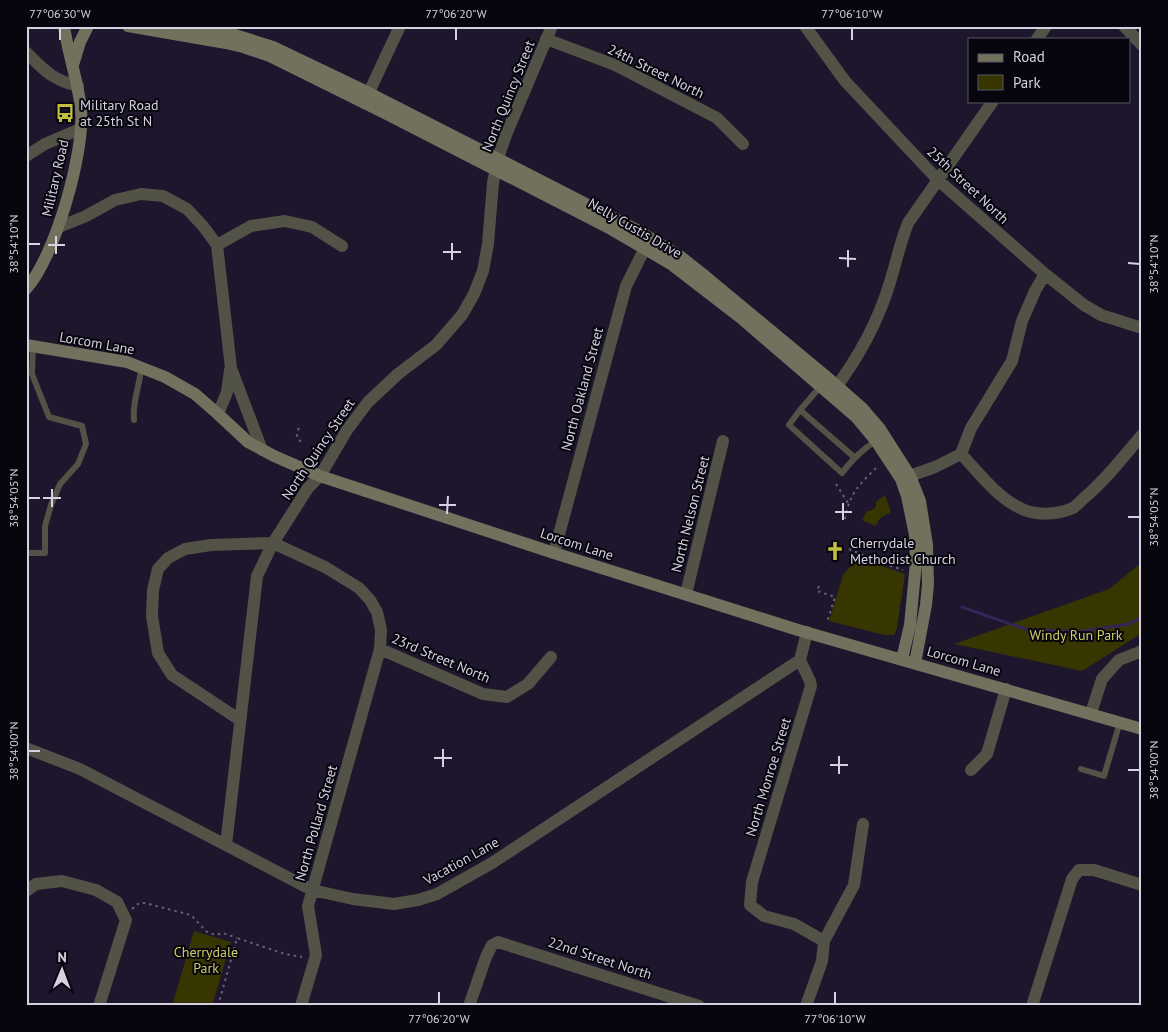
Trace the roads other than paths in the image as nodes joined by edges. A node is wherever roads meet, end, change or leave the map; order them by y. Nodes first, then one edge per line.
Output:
1 (64, 26) edge
2 (88, 26) edge
3 (128, 26) edge
4 (400, 26) edge
5 (552, 26) edge
6 (805, 26) edge
7 (1046, 26) edge
8 (1124, 26) edge
9 (184, 30) edge
10 (1038, 38) edge
11 (546, 39) junction
12 (1142, 45) edge
13 (26, 52) edge
14 (72, 65) junction
15 (78, 86) junction
16 (367, 98) junction
17 (992, 102) edge
18 (80, 129) junction
19 (743, 144) dead end
20 (26, 156) edge
21 (497, 164) junction
22 (938, 180) junction
23 (59, 228) junction
24 (648, 243) junction
25 (217, 245) junction
26 (342, 246) dead end
27 (1045, 274) junction
28 (26, 289) edge
29 (1142, 328) edge
30 (29, 346) edge
31 (142, 366) junction
32 (231, 368) junction
33 (829, 386) junction
34 (800, 410) junction
35 (218, 414) junction
36 (134, 420) dead end
37 (1142, 435) edge
38 (723, 440) dead end
39 (876, 441) junction
40 (262, 450) junction
41 (960, 454) junction
42 (854, 457) junction
43 (320, 476) junction
44 (905, 478) junction
45 (273, 543) junction
46 (26, 553) edge
47 (554, 553) junction
48 (686, 594) junction
49 (807, 632) junction
50 (380, 649) junction
51 (1142, 651) edge
52 (551, 657) dead end
53 (902, 659) junction
54 (800, 660) junction
55 (915, 663) junction
56 (1006, 689) junction
57 (1091, 713) junction
58 (240, 720) junction
59 (1120, 722) junction
60 (1142, 729) edge
61 (26, 748) edge
62 (1080, 769) dead end
63 (970, 770) dead end
64 (864, 824) dead end
65 (226, 845) junction
66 (1142, 885) edge
67 (312, 890) junction
68 (26, 891) edge
69 (824, 941) junction
70 (99, 1006) edge
71 (301, 1006) edge
72 (470, 1006) edge
73 (700, 1006) edge
74 (806, 1006) edge
75 (1032, 1006) edge

1 - 14 street, Military Road
2 - 14 street
3 - 9 street, Nelly Custis Drive
4 - 16 street
5 - 11 street, North Quincy Street
6 - 22 street, 25th Street North
7 - 10 street
8 - 12 street
9 - 16 street, Nelly Custis Drive
11 - 19 street, 24th Street North
11 - 21 street, North Quincy Street
13 - 15 street
14 - 15 street, Military Road
15 - 18 street, Military Road
16 - 21 street, Nelly Custis Drive
17 - 22 street
18 - 20 street
18 - 23 street, Military Road
21 - 24 street, Nelly Custis Drive
21 - 43 street, North Quincy Street
22 - 27 street, 25th Street North
22 - 33 street
23 - 25 street
23 - 28 street, Military Road
24 - 33 street, Nelly Custis Drive
24 - 47 street, North Oakland Street
25 - 26 street
25 - 32 street
27 - 29 street, 25th Street North
27 - 41 street
30 - 31 street, Lorcom Lane
30 - 46 lane
31 - 35 street, Lorcom Lane
31 - 36 lane
32 - 35 street
32 - 40 street
33 - 34 lane
33 - 39 street, Nelly Custis Drive
33 - 44 street, Nelly Custis Drive
34 - 42 lane
34 - 42 lane
35 - 40 street, Lorcom Lane
37 - 41 street
38 - 48 street, North Nelson Street
39 - 42 lane
39 - 44 street, Nelly Custis Drive
40 - 43 street, Lorcom Lane
41 - 44 street
43 - 45 street, North Quincy Street
43 - 47 street, Lorcom Lane
44 - 53 street, Nelly Custis Drive
44 - 55 street, Nelly Custis Drive
45 - 50 street, 23rd Street North
45 - 58 street, North Quincy Street
45 - 58 street, 23rd Street North
47 - 48 street, Lorcom Lane
48 - 49 street, Lorcom Lane
49 - 53 street, Lorcom Lane
49 - 54 street
50 - 52 street, 23rd Street North
50 - 67 street, North Pollard Street
51 - 57 street
53 - 55 street, Lorcom Lane
54 - 67 street, Vacation Lane
54 - 69 street, North Monroe Street
55 - 56 street, Lorcom Lane
56 - 57 street, Lorcom Lane
56 - 63 street
57 - 59 street, Lorcom Lane
58 - 65 street, North Quincy Street
59 - 60 street, Lorcom Lane
59 - 62 lane
61 - 65 street, Vacation Lane
64 - 69 street
65 - 67 street, Vacation Lane
66 - 75 street
67 - 71 street, North Pollard Street
68 - 70 street
69 - 74 street
72 - 73 street, 22nd Street North

